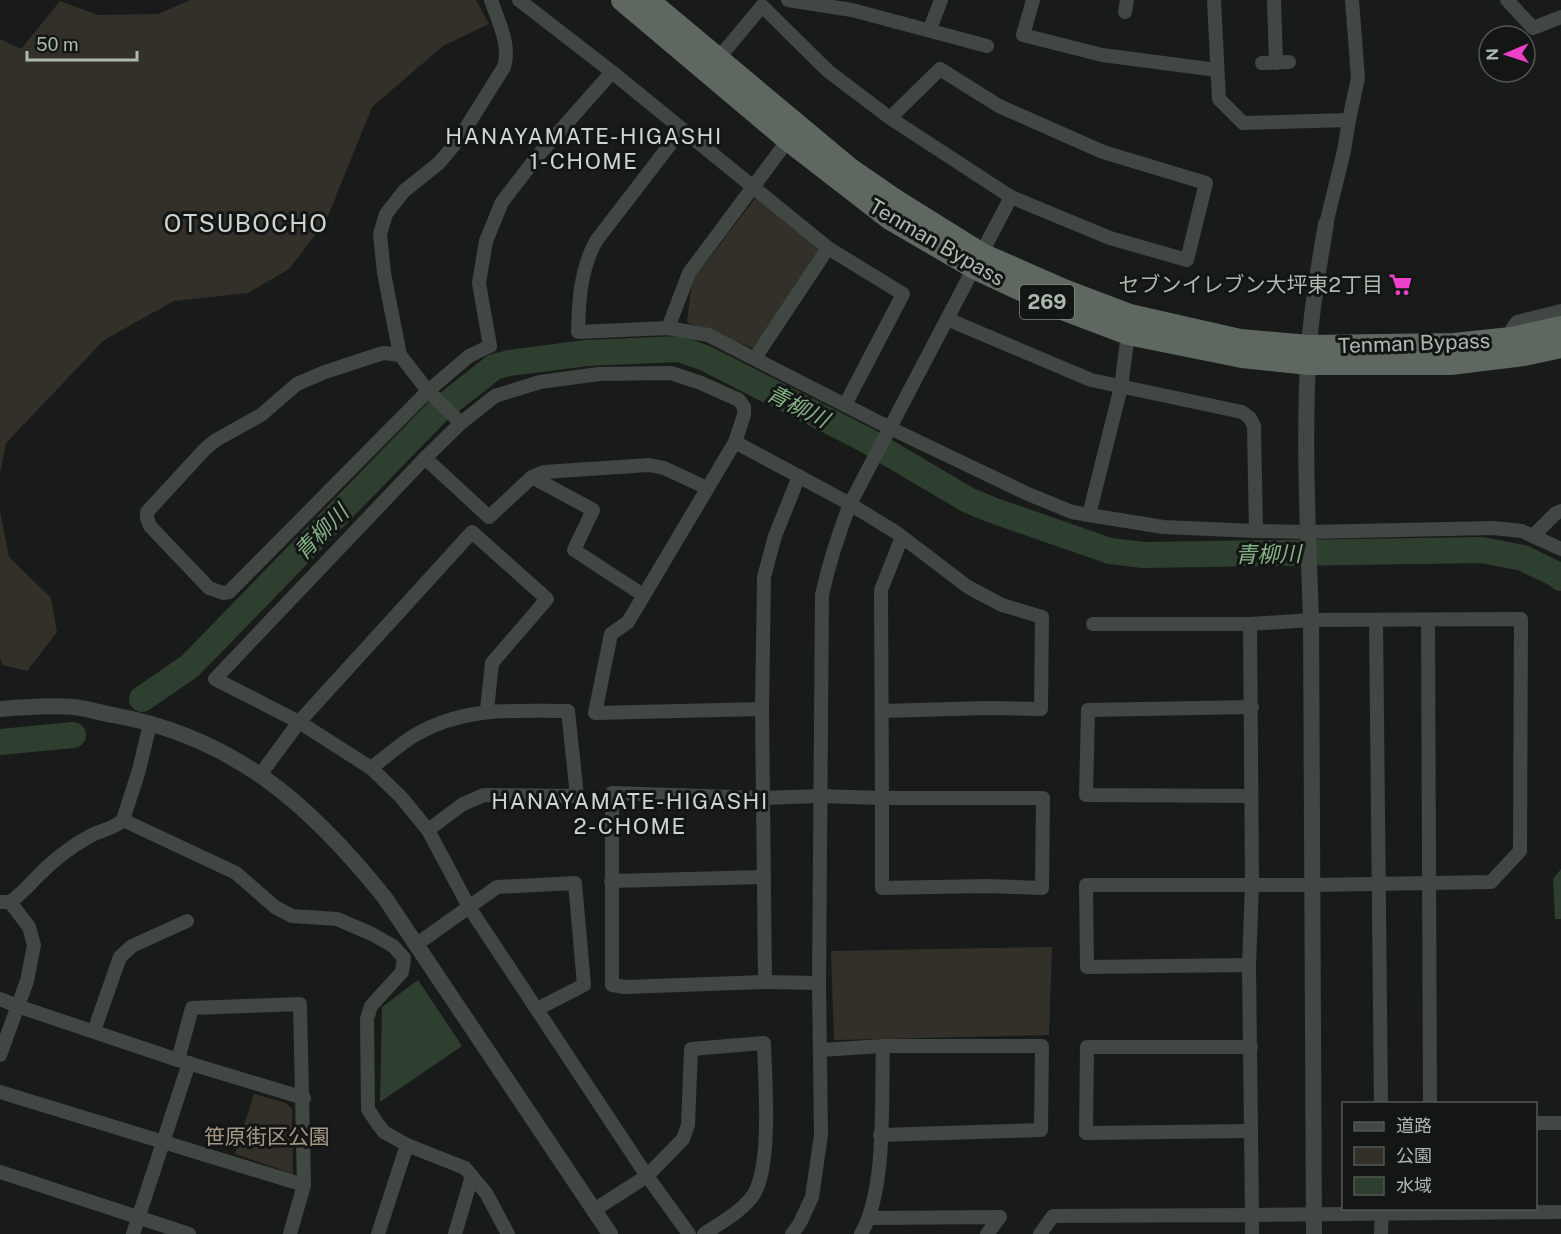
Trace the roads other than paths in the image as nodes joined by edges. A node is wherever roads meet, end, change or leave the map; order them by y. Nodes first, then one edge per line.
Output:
1 (490, 0) edge
2 (519, 0) edge
3 (622, 0) edge
4 (648, 0) edge
5 (788, 0) edge
6 (941, 0) edge
7 (1033, 0) edge
8 (1214, 0) edge
9 (1274, 0) edge
10 (1352, 0) edge
11 (1507, 0) edge
12 (1561, 17) edge
13 (930, 29) junction
14 (987, 46) dead end
15 (718, 59) junction
16 (1276, 63) dead end
17 (1217, 70) junction
18 (612, 72) junction
19 (890, 118) junction
20 (1349, 120) junction
21 (682, 129) junction
22 (788, 140) junction
23 (754, 188) junction
24 (1011, 197) junction
25 (1326, 224) joint
26 (828, 248) junction
27 (978, 261) junction
28 (1561, 311) edge
29 (947, 320) junction
30 (1561, 327) edge
31 (668, 328) junction
32 (1128, 334) junction
33 (1511, 338) junction
34 (1561, 347) edge
35 (400, 355) junction
36 (1308, 355) junction
37 (755, 358) junction
38 (1120, 387) junction
39 (428, 391) junction
40 (845, 405) junction
41 (460, 423) junction
42 (890, 428) junction
43 (735, 442) junction
44 (425, 458) junction
45 (799, 476) junction
46 (532, 477) junction
47 (707, 488) junction
48 (850, 504) junction
49 (1561, 511) edge
50 (1089, 515) junction
51 (1256, 531) junction
52 (1308, 535) junction
53 (1534, 535) junction
54 (902, 537) junction
55 (1561, 549) edge
56 (643, 595) junction
57 (1311, 620) junction
58 (1376, 620) junction
59 (1428, 620) junction
60 (1093, 624) dead end
61 (1250, 624) junction
62 (1252, 707) junction
63 (0, 709) edge
64 (762, 709) junction
65 (487, 710) junction
66 (882, 711) junction
67 (299, 722) junction
68 (150, 724) junction
69 (371, 768) junction
70 (261, 775) junction
71 (820, 796) junction
72 (1251, 796) junction
73 (763, 798) junction
74 (882, 798) junction
75 (123, 820) junction
76 (428, 830) junction
77 (764, 877) junction
78 (611, 881) junction
79 (1429, 882) junction
80 (1379, 883) junction
81 (1252, 884) junction
82 (1311, 885) junction
83 (5, 902) edge
84 (470, 907) junction
85 (187, 921) dead end
86 (417, 944) junction
87 (1249, 965) junction
88 (765, 982) junction
89 (819, 983) junction
90 (0, 999) edge
91 (17, 1006) junction
92 (537, 1009) junction
93 (94, 1031) junction
94 (883, 1046) junction
95 (1251, 1047) junction
96 (821, 1050) junction
97 (0, 1055) edge
98 (184, 1062) junction
99 (0, 1092) edge
100 (304, 1098) junction
101 (1381, 1102) edge
102 (1430, 1102) edge
103 (1537, 1123) edge
104 (1561, 1123) edge
105 (1251, 1131) junction
106 (880, 1135) junction
107 (164, 1140) junction
108 (407, 1145) junction
109 (0, 1172) edge
110 (472, 1176) junction
111 (647, 1176) junction
112 (304, 1185) junction
113 (594, 1210) junction
114 (1382, 1211) edge
115 (1561, 1212) edge
116 (1313, 1214) junction
117 (1252, 1215) junction
118 (139, 1218) junction
119 (869, 1218) junction
120 (134, 1234) edge
121 (189, 1234) edge
122 (290, 1234) edge
123 (378, 1234) edge
124 (455, 1234) edge
125 (508, 1234) edge
126 (610, 1234) edge
127 (689, 1234) edge
128 (704, 1234) edge
129 (792, 1234) edge
130 (861, 1234) edge
131 (987, 1234) edge
132 (1040, 1234) edge
133 (1252, 1234) edge
134 (1314, 1234) edge
135 (1381, 1234) edge

1 - 35 street
2 - 18 street
3 - 22 highway, Tenman Bypass / 269
4 - 15 highway, Tenman Bypass / 269
5 - 13 street
6 - 13 street
7 - 17 street
8 - 17 street
9 - 16 street
10 - 20 street
11 - 12 street
13 - 14 street
15 - 19 street
15 - 27 highway, Tenman Bypass / 269
17 - 20 street
18 - 21 street
18 - 39 street
19 - 24 street
19 - 24 street
20 - 25 street
21 - 23 street
21 - 31 street
22 - 23 street
22 - 27 highway, Tenman Bypass / 269
23 - 26 street
23 - 31 street
24 - 27 street
25 - 36 street
26 - 37 street
26 - 40 street
27 - 29 street
27 - 32 highway, Tenman Bypass / 269
27 - 36 highway, Tenman Bypass / 269
28 - 33 street
29 - 38 street
29 - 42 street
30 - 33 highway, Tenman Bypass / 269
31 - 37 street
32 - 36 highway, Tenman Bypass / 269
32 - 38 street
33 - 36 highway, Tenman Bypass / 269
34 - 36 highway, Tenman Bypass / 269
35 - 39 street
35 - 39 street
36 - 52 street
37 - 40 street
38 - 50 street
38 - 51 street
39 - 41 street
40 - 42 street
41 - 43 street
41 - 44 street
42 - 48 street
42 - 50 street
43 - 45 street
43 - 47 street
44 - 46 street
44 - 67 street
45 - 48 street
45 - 64 street
46 - 47 street
46 - 56 street
47 - 56 street
48 - 54 street
48 - 71 street
49 - 53 street
50 - 51 street
51 - 52 street
52 - 53 street
52 - 57 street
53 - 55 street
54 - 66 street
54 - 66 street
56 - 64 street
57 - 58 street
57 - 61 street
57 - 82 street
58 - 59 street
58 - 80 street
59 - 79 street
59 - 79 street
60 - 61 street
61 - 62 street
62 - 72 street
62 - 72 street
63 - 68 street
64 - 73 street
65 - 67 street
65 - 69 street
65 - 76 street
66 - 74 street
67 - 69 street
67 - 70 street
68 - 70 street
68 - 75 street
69 - 76 street
70 - 86 street
71 - 73 street
71 - 74 street
71 - 89 street
72 - 81 street
73 - 77 street
73 - 78 street
74 - 74 street
75 - 83 street
75 - 108 street
76 - 84 street
77 - 78 street
77 - 88 street
78 - 88 street
79 - 80 street
79 - 102 street
80 - 82 street
80 - 101 street
81 - 82 street
81 - 87 street
81 - 87 street
82 - 116 street
83 - 91 street
84 - 86 street
84 - 92 street
84 - 92 street
85 - 93 street
86 - 113 street
87 - 95 street
88 - 89 street
89 - 96 street
90 - 91 street
91 - 93 street
91 - 97 street
92 - 111 street
93 - 98 street
94 - 96 street
94 - 106 street
94 - 106 street
95 - 105 street
95 - 105 street
96 - 129 street
98 - 100 street
98 - 100 street
98 - 107 street
99 - 107 street
100 - 112 street
103 - 104 street
105 - 117 street
106 - 119 street
107 - 112 street
107 - 118 street
108 - 110 street
108 - 123 street
109 - 118 street
110 - 124 street
110 - 125 street
111 - 113 street
111 - 127 street
111 - 128 street
112 - 122 street
113 - 126 street
114 - 115 street
114 - 116 street
114 - 135 street
116 - 117 street
116 - 134 street
117 - 132 street
117 - 133 street
118 - 120 street
118 - 121 street
119 - 130 street
119 - 131 street

